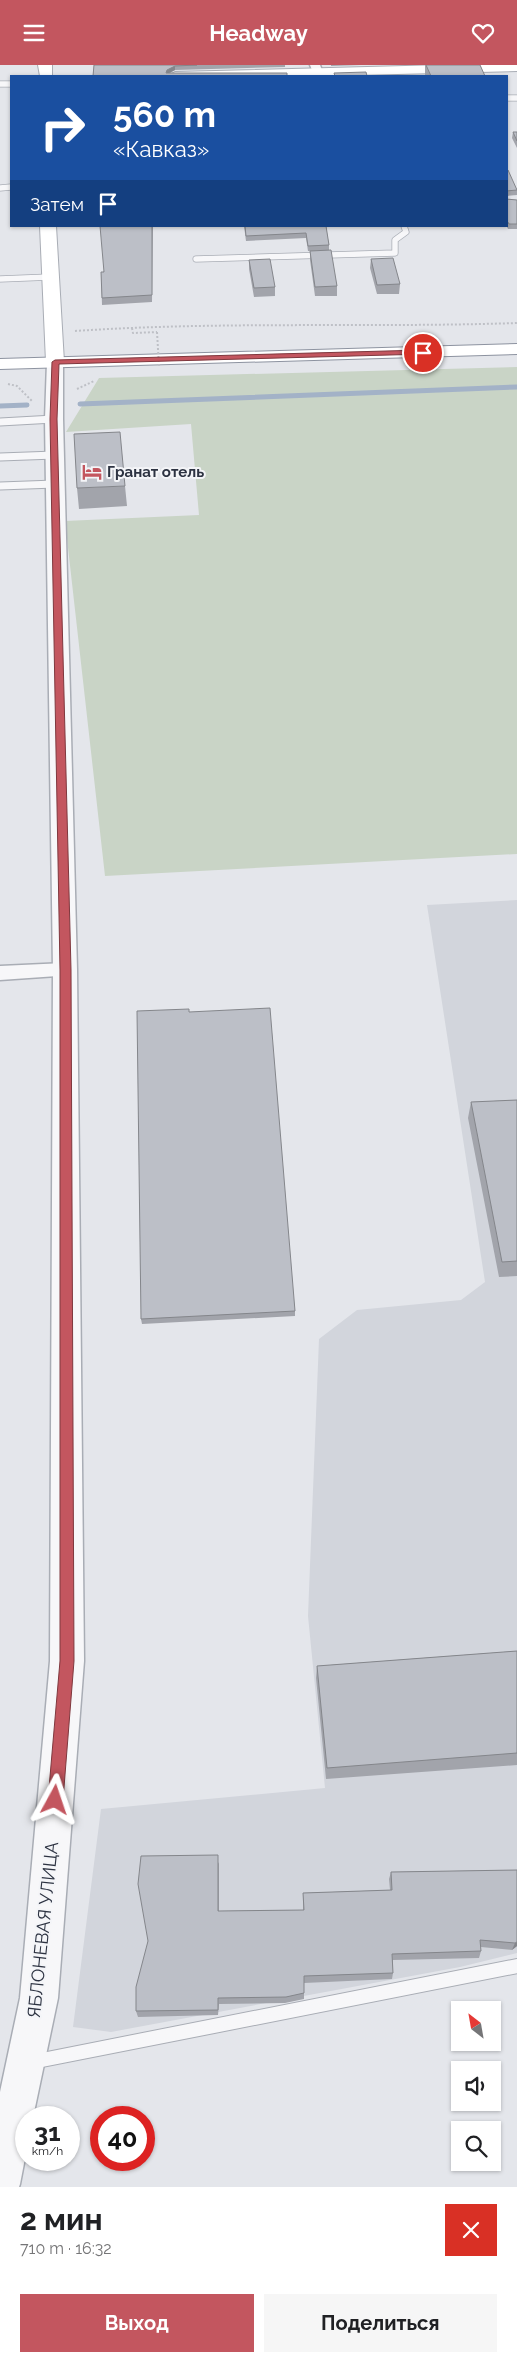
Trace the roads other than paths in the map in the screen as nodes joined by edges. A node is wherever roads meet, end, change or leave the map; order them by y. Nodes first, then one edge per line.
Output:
1 (517, 67) edge
2 (317, 69) edge
3 (402, 73) edge
4 (195, 75) edge
5 (48, 227) edge
6 (404, 227) edge
7 (196, 259) dead end
8 (50, 277) junction
9 (0, 279) edge
10 (517, 342) edge
11 (517, 349) edge
12 (0, 354) edge
13 (55, 357) junction
14 (0, 364) edge
15 (54, 419) junction
16 (0, 423) edge
17 (55, 455) junction
18 (0, 457) edge
19 (55, 484) junction
20 (0, 486) edge
21 (65, 970) junction
22 (0, 973) edge
23 (517, 1966) edge
24 (26, 2063) junction
25 (0, 2184) edge

1 - 3 main road
2 - 3 main road
2 - 4 main road
5 - 8 main road
6 - 7 lane
8 - 9 lane
8 - 13 main road
10 - 13 main road
11 - 13 main road
12 - 13 main road
13 - 14 main road
13 - 15 street, ЯБЛОНЕВАЯ УЛИЦА
15 - 16 lane
15 - 17 street, ЯБЛОНЕВАЯ УЛИЦА
17 - 18 lane
17 - 19 street, ЯБЛОНЕВАЯ УЛИЦА
19 - 20 lane
19 - 21 street, ЯБЛОНЕВАЯ УЛИЦА
21 - 22 street
21 - 24 street, ЯБЛОНЕВАЯ УЛИЦА
23 - 24 lane
24 - 25 street, ЯБЛОНЕВАЯ УЛИЦА

